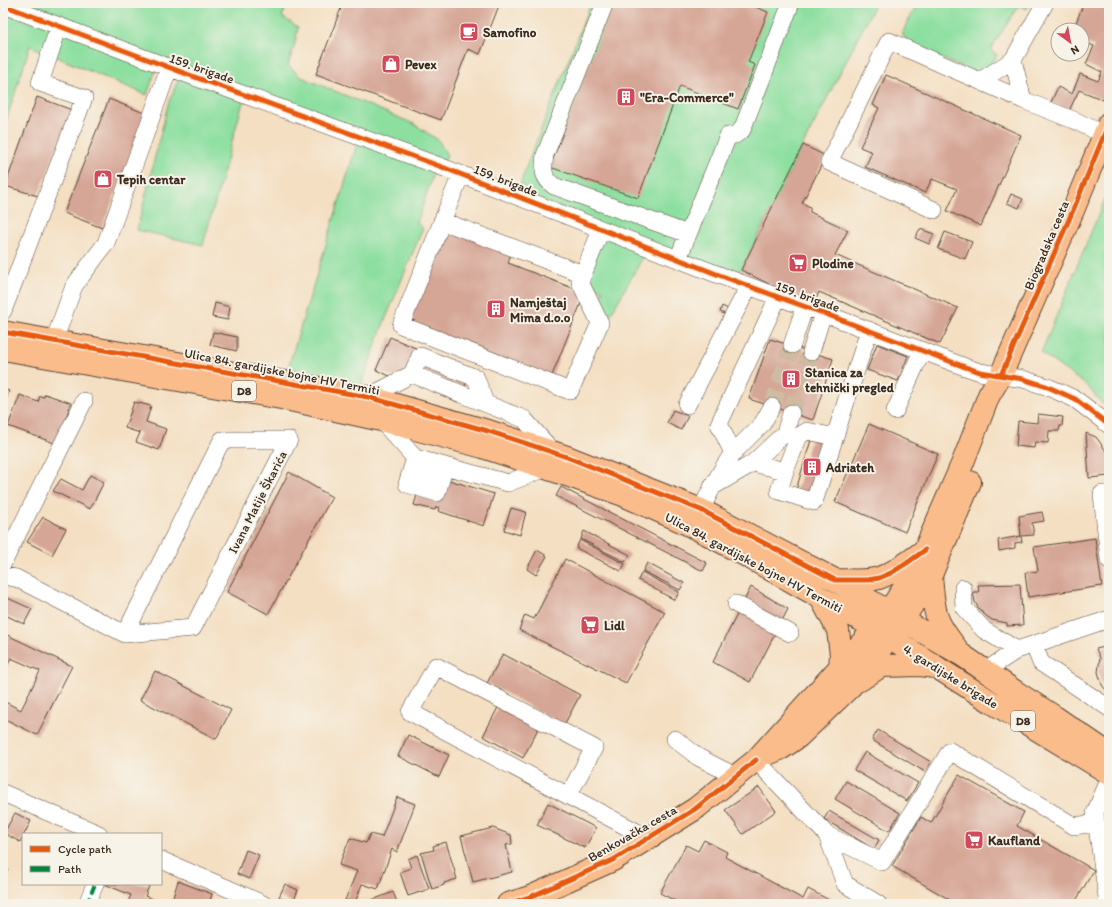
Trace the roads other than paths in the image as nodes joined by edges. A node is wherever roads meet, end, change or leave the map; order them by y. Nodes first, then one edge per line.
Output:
1 (605, 3) edge
2 (791, 3) edge
3 (1045, 3) edge
4 (3, 5) edge
5 (59, 26) junction
6 (1013, 60) junction
7 (169, 68) junction
8 (980, 81) junction
9 (1023, 100) junction
10 (1107, 129) edge
11 (459, 180) junction
12 (934, 210) dead end
13 (442, 221) junction
14 (688, 234) junction
15 (599, 235) junction
16 (678, 259) junction
17 (581, 278) junction
18 (749, 286) junction
19 (778, 297) junction
20 (805, 306) junction
21 (3, 312) edge
22 (823, 313) junction
23 (869, 330) junction
24 (3, 332) edge
25 (54, 341) junction
26 (792, 345) tunnel mouth
27 (3, 349) edge
28 (922, 351) junction
29 (811, 352) tunnel mouth
30 (1001, 376) junction
31 (368, 397) junction
32 (84, 401) dead end
33 (687, 405) dead end
34 (772, 407) tunnel mouth
35 (895, 411) dead end
36 (791, 413) tunnel mouth
37 (381, 420) junction
38 (1109, 426) edge
39 (835, 437) junction
40 (733, 454) junction
41 (550, 461) junction
42 (753, 463) junction
43 (413, 464) junction
44 (785, 471) junction
45 (443, 472) junction
46 (712, 487) junction
47 (1102, 494) dead end
48 (701, 510) junction
49 (925, 550) junction
50 (1109, 560) edge
51 (3, 563) edge
52 (931, 575) junction
53 (3, 576) edge
54 (835, 580) junction
55 (963, 588) dead end
56 (821, 598) junction
57 (736, 604) dead end
58 (1109, 619) edge
59 (889, 624) junction
60 (790, 633) dead end
61 (125, 634) junction
62 (1034, 644) junction
63 (1017, 650) junction
64 (962, 655) junction
65 (840, 667) junction
66 (937, 667) junction
67 (985, 671) junction
68 (851, 686) junction
69 (1109, 708) edge
70 (675, 739) dead end
71 (1109, 754) edge
72 (756, 760) junction
73 (1109, 773) edge
74 (736, 776) junction
75 (1109, 780) edge
76 (3, 793) edge
77 (568, 796) junction
78 (1096, 823) junction
79 (97, 833) edge
80 (827, 835) junction
81 (648, 838) junction
82 (162, 860) edge
83 (95, 885) edge
84 (87, 904) edge
85 (262, 904) edge
86 (508, 904) edge
87 (878, 904) edge
88 (1108, 904) edge

1 - 14 street
2 - 14 street
3 - 6 street
4 - 5 street, 159. brigade
5 - 7 street, 159. brigade
5 - 21 street
6 - 8 street
6 - 9 street
7 - 11 street, 159. brigade
7 - 25 street
8 - 9 street
8 - 12 street
9 - 10 street
10 - 30 main road, Biogradska cesta
11 - 13 street
11 - 15 street, 159. brigade
13 - 17 street
13 - 17 street
14 - 16 street
15 - 16 street, 159. brigade
15 - 17 street
16 - 18 street, 159. brigade
18 - 19 street, 159. brigade
18 - 33 street
19 - 20 street, 159. brigade
19 - 40 street
20 - 22 street, 159. brigade
20 - 26 street
22 - 23 street, 159. brigade
22 - 29 street
23 - 28 street, 159. brigade
23 - 39 street
24 - 25 main road, Ulica 84. gardijske bojne HV Termiti / D8
25 - 31 main road, Ulica 84. gardijske bojne HV Termiti / D8
27 - 37 main road, Ulica 84. gardijske bojne HV Termiti / D8
28 - 30 street, 159. brigade
28 - 35 street
30 - 38 street, 159. brigade
30 - 49 main road, Biogradska cesta
30 - 52 main road, Biogradska cesta
31 - 41 main road, Ulica 84. gardijske bojne HV Termiti / D8
31 - 41 street
32 - 51 street
34 - 40 street
36 - 42 street
37 - 41 main road, Ulica 84. gardijske bojne HV Termiti / D8
37 - 43 street
39 - 44 street
39 - 44 street
40 - 46 street
41 - 45 street
41 - 48 main road, Ulica 84. gardijske bojne HV Termiti / D8
41 - 56 main road, Ulica 84. gardijske bojne HV Termiti / D8
42 - 44 street
42 - 46 street
43 - 45 street
43 - 45 street
46 - 48 street
47 - 50 street
48 - 54 main road, Ulica 84. gardijske bojne HV Termiti / D8
49 - 54 main road
49 - 59 main road, Biogradska cesta
52 - 59 main road, Biogradska cesta
52 - 64 main road
53 - 61 street
54 - 59 main road, Ulica 84. gardijske bojne HV Termiti / D8
55 - 63 street
56 - 59 main road, Ulica 84. gardijske bojne HV Termiti / D8
56 - 65 main road
57 - 60 street
58 - 62 street
59 - 64 main road, 4. gardijske brigade / D8
59 - 65 main road, Benkovačka cesta
59 - 66 main road, 4. gardijske brigade / D8
59 - 68 main road, Benkovačka cesta
61 - 61 street, Ivana Matije Škarića
62 - 63 street
62 - 69 street
63 - 67 street
64 - 67 main road, 4. gardijske brigade / D8
65 - 72 main road, Benkovačka cesta
66 - 68 main road
66 - 73 main road, 4. gardijske brigade / D8
67 - 71 main road, 4. gardijske brigade / D8
68 - 72 main road, Benkovačka cesta
70 - 74 street
72 - 74 main road, Benkovačka cesta
72 - 80 street
74 - 81 main road, Benkovačka cesta
75 - 78 street
76 - 79 street
77 - 77 street
77 - 81 street
78 - 80 street
78 - 88 street
80 - 87 street
81 - 86 main road, Benkovačka cesta
82 - 85 street
83 - 84 street

